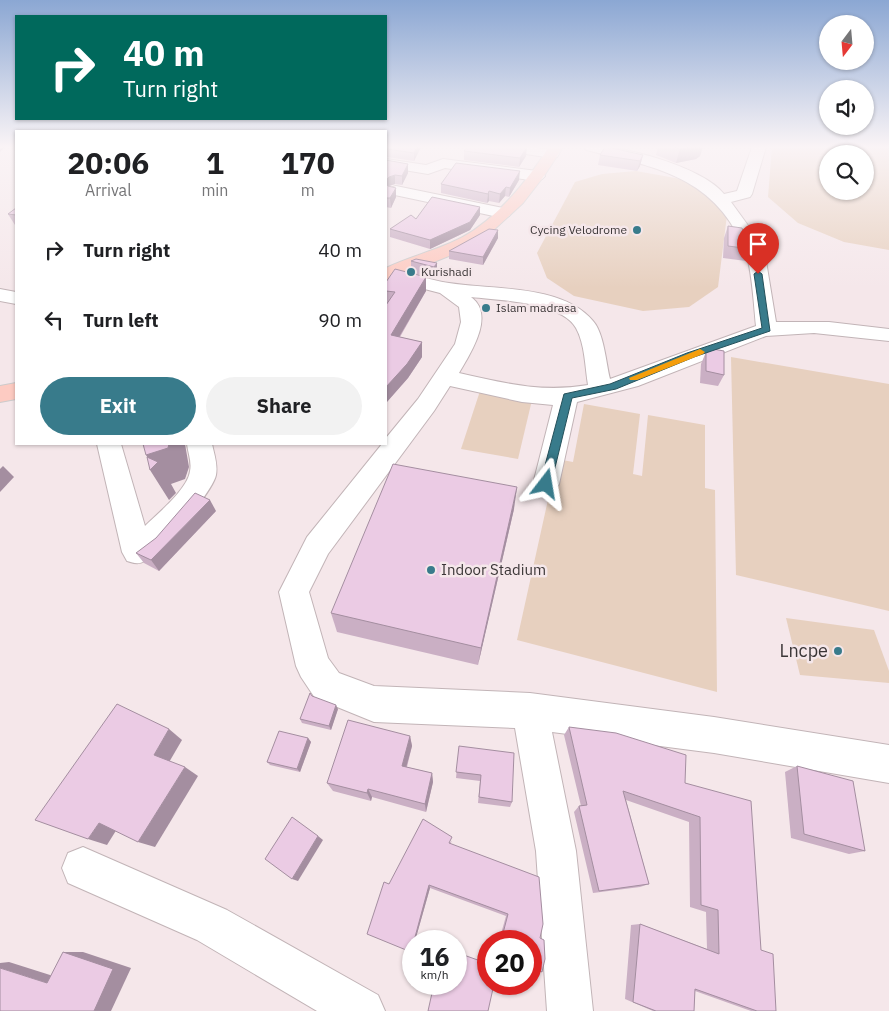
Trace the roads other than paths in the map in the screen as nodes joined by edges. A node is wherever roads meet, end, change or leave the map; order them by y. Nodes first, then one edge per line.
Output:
1 (411, 194) edge
2 (520, 194) edge
3 (716, 194) edge
4 (743, 194) edge
5 (721, 200) junction
6 (503, 213) junction
7 (392, 267) edge
8 (447, 289) junction
9 (0, 295) edge
10 (15, 298) edge
11 (767, 329) junction
12 (889, 336) edge
13 (445, 377) junction
14 (600, 389) junction
15 (15, 391) edge
16 (0, 394) edge
17 (568, 396) junction
18 (109, 445) edge
19 (199, 445) edge
20 (546, 484) dead end
21 (530, 711) junction
22 (889, 764) edge
23 (83, 868) dead end
24 (362, 1011) edge
25 (570, 1011) edge

1 - 6 street
2 - 6 main road
3 - 5 street
4 - 5 street
5 - 11 street
6 - 7 main road
7 - 8 street
8 - 13 street
8 - 14 street
9 - 10 street
11 - 12 street
11 - 14 street
13 - 17 street
13 - 21 street
14 - 17 street
15 - 16 main road
17 - 20 street
18 - 19 street
21 - 22 street
21 - 25 street
23 - 24 street

